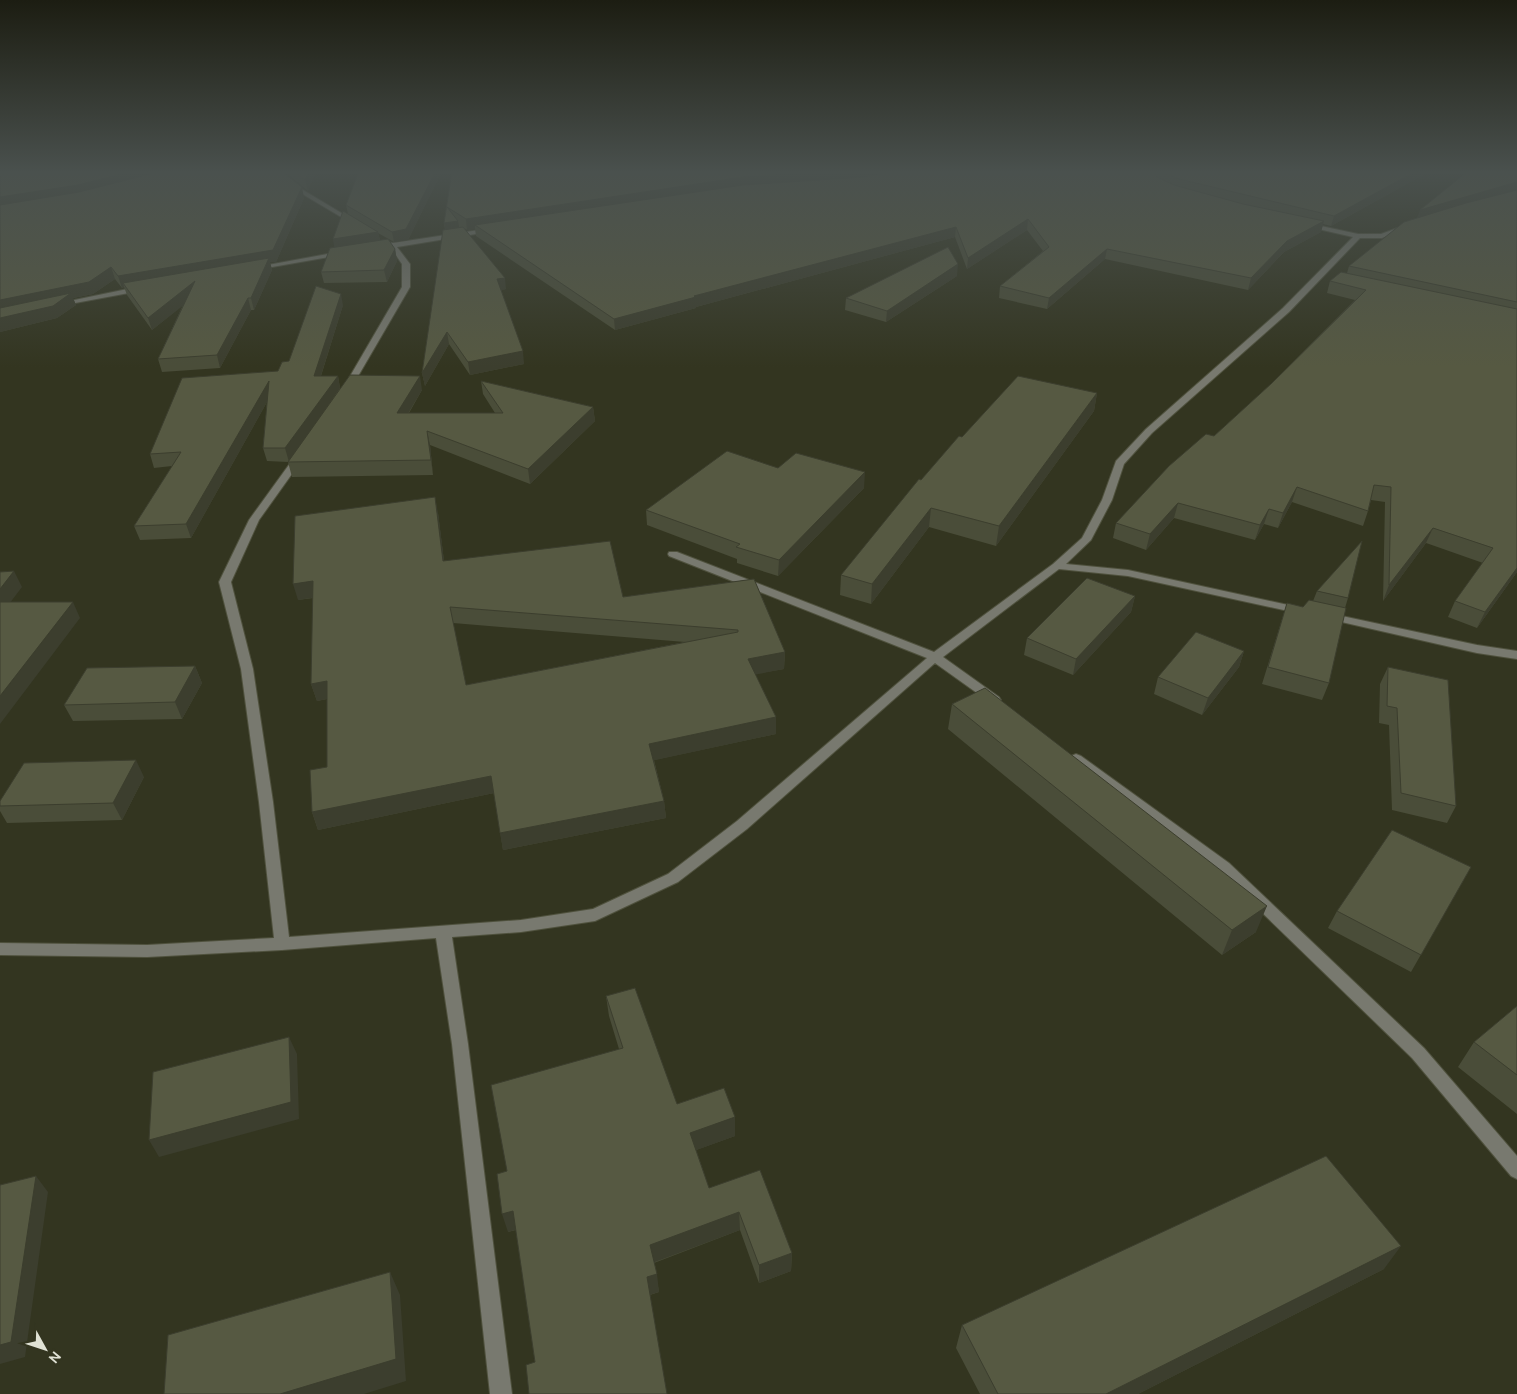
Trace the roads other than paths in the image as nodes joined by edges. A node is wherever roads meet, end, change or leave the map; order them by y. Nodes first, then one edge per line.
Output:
1 (376, 236) edge
2 (453, 236) edge
3 (1358, 236) edge
4 (393, 246) junction
5 (364, 250) edge
6 (356, 251) edge
7 (248, 269) edge
8 (154, 286) edge
9 (50, 306) edge
10 (341, 398) edge
11 (306, 447) edge
12 (673, 554) dead end
13 (1056, 566) junction
14 (1517, 655) edge
15 (935, 657) junction
16 (1008, 709) edge
17 (1064, 750) edge
18 (443, 931) junction
19 (282, 944) junction
20 (0, 949) edge
21 (1517, 1170) edge
22 (501, 1394) edge

1 - 4 street
2 - 4 street
3 - 13 street
4 - 5 street
4 - 10 street
6 - 7 street
8 - 9 street
11 - 19 street
12 - 15 street
13 - 14 street
13 - 15 street
15 - 16 street
15 - 18 street
17 - 21 street
18 - 19 street
18 - 22 street
19 - 20 street

